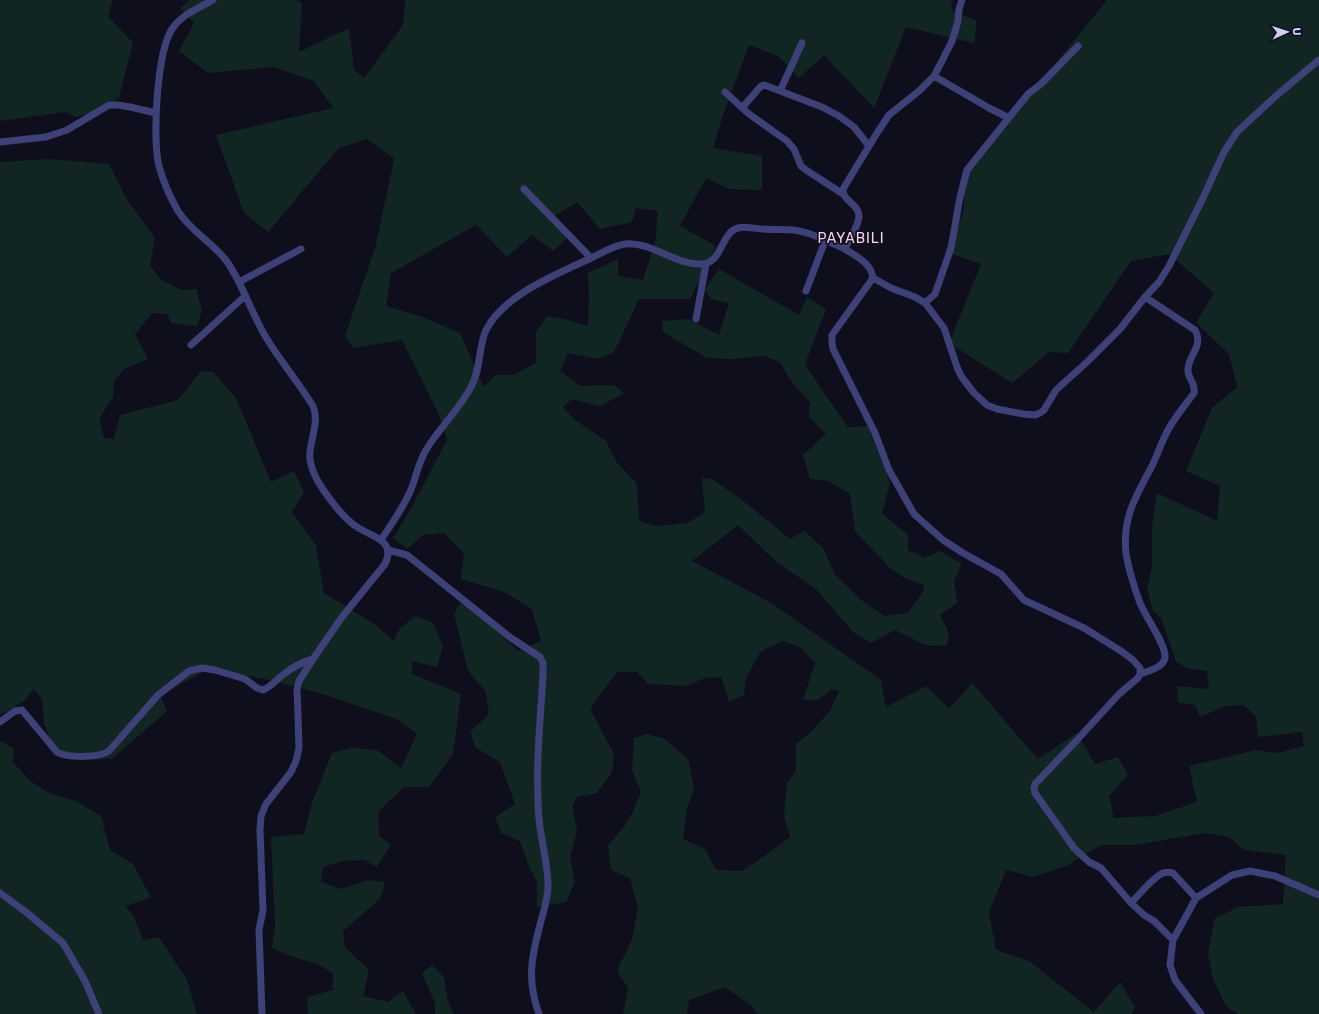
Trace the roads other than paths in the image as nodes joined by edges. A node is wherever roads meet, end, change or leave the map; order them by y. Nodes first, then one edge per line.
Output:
1 (214, 0) edge
2 (962, 0) edge
3 (802, 43) dead end
4 (1078, 46) dead end
5 (1319, 60) edge
6 (934, 76) junction
7 (780, 91) junction
8 (725, 92) dead end
9 (742, 108) junction
10 (156, 113) junction
11 (1009, 118) junction
12 (0, 142) edge
13 (869, 146) junction
14 (524, 189) dead end
15 (843, 194) junction
16 (825, 241) junction
17 (301, 249) dead end
18 (845, 249) junction
19 (591, 258) junction
20 (706, 264) junction
21 (873, 278) junction
22 (239, 282) junction
23 (806, 291) dead end
24 (245, 296) junction
25 (1145, 297) junction
26 (925, 303) junction
27 (696, 319) dead end
28 (191, 345) dead end
29 (381, 540) junction
30 (388, 550) junction
31 (313, 659) junction
32 (1140, 674) junction
33 (0, 722) edge
34 (0, 893) edge
35 (1319, 895) edge
36 (1196, 898) junction
37 (1131, 903) junction
38 (1173, 940) junction
39 (98, 1014) edge
40 (262, 1014) edge
41 (539, 1014) edge
42 (1201, 1014) edge

1 - 10 street
2 - 6 street
3 - 7 street
4 - 11 street
5 - 25 street
6 - 11 street
6 - 13 street
7 - 9 street
7 - 13 street
8 - 9 street
9 - 15 street
10 - 12 street
10 - 22 street
11 - 26 street
13 - 15 street
14 - 19 street
15 - 18 street
16 - 18 street
16 - 20 street
16 - 23 street
17 - 22 street
18 - 21 street
19 - 20 street
19 - 29 street
20 - 27 street
21 - 26 street
21 - 32 street
22 - 24 street
24 - 28 street
24 - 29 street
25 - 26 street
25 - 32 street
29 - 30 street
30 - 31 street
30 - 41 street
31 - 33 street
31 - 40 street
32 - 37 street
34 - 39 street
35 - 36 street
36 - 37 street
36 - 38 street
37 - 38 street
38 - 42 street

